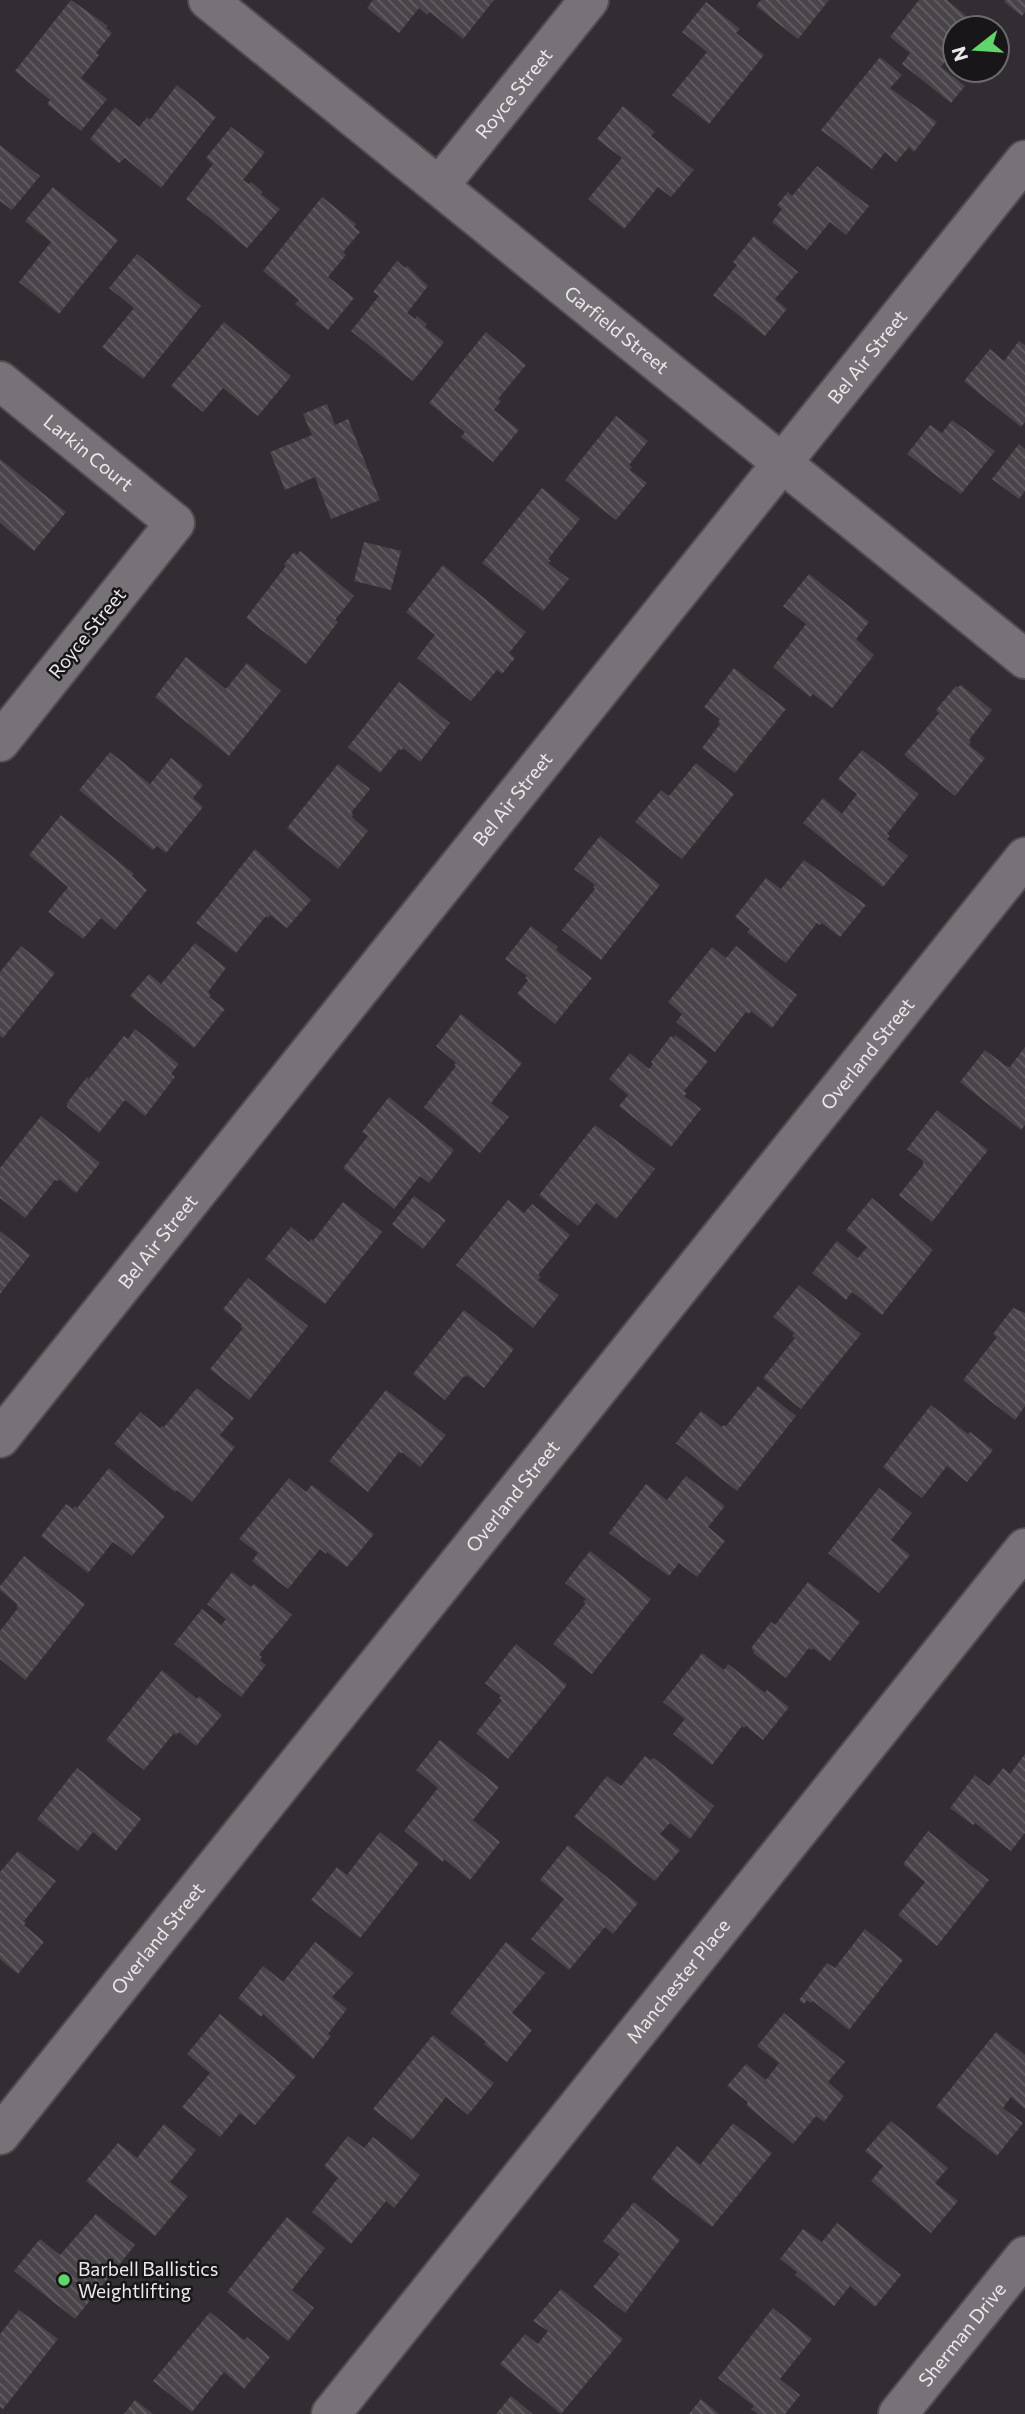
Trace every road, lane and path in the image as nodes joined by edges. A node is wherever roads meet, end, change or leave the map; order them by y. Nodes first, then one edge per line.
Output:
1 (208, 0) edge
2 (589, 0) edge
3 (1025, 160) edge
4 (439, 187) junction
5 (0, 382) edge
6 (783, 461) junction
7 (175, 523) joint
8 (1025, 659) edge
9 (0, 742) edge
10 (1025, 857) edge
11 (0, 1438) edge
12 (1025, 1548) edge
13 (0, 2135) edge
14 (1025, 2256) edge
15 (331, 2414) edge
16 (898, 2414) edge

1 - 4 street, Garfield Street
2 - 4 street, Royce Street
3 - 6 street, Bel Air Street
4 - 6 street, Garfield Street
5 - 7 street, Larkin Court
6 - 8 street, Garfield Street
6 - 11 street, Bel Air Street
7 - 9 street, Royce Street
10 - 13 street, Overland Street
12 - 15 street, Manchester Place
14 - 16 street, Sherman Drive

